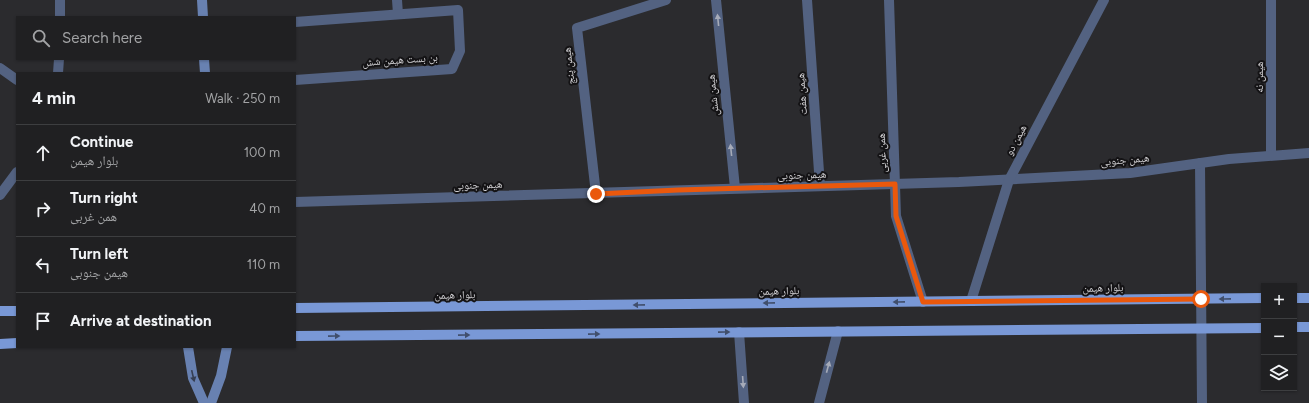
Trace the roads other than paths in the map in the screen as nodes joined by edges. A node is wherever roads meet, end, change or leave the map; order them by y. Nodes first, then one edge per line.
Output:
1 (60, 0) edge
2 (202, 0) edge
3 (397, 0) edge
4 (666, 0) edge
5 (716, 0) edge
6 (807, 0) edge
7 (889, 0) edge
8 (1104, 0) edge
9 (1271, 0) edge
10 (398, 14) junction
11 (60, 16) edge
12 (203, 16) edge
13 (296, 22) edge
14 (59, 60) edge
15 (204, 60) edge
16 (0, 68) edge
17 (58, 72) edge
18 (204, 72) edge
19 (16, 79) edge
20 (296, 80) edge
21 (1309, 153) edge
22 (1271, 155) junction
23 (1200, 163) junction
24 (16, 173) edge
25 (1009, 180) junction
26 (895, 184) junction
27 (820, 186) junction
28 (735, 188) junction
29 (596, 194) junction
30 (0, 195) edge
31 (296, 202) edge
32 (1261, 298) edge
33 (1297, 298) edge
34 (1309, 298) edge
35 (1201, 299) junction
36 (971, 301) junction
37 (923, 302) junction
38 (296, 308) edge
39 (0, 311) edge
40 (16, 311) edge
41 (1297, 327) edge
42 (1309, 327) edge
43 (1201, 328) junction
44 (1261, 328) edge
45 (838, 331) junction
46 (740, 332) junction
47 (296, 336) edge
48 (0, 344) edge
49 (16, 344) edge
50 (188, 348) edge
51 (227, 348) edge
52 (204, 403) edge
53 (211, 403) edge
54 (744, 403) edge
55 (819, 403) edge
56 (1202, 403) edge

1 - 11 street
2 - 12 street
3 - 10 street
4 - 29 street, هیمن پنج
28 -> 5 street, هیمن شش
6 - 27 street, هیمن هفت
7 - 26 street, همن غربی
8 - 25 street, هیمن دو
9 - 22 street, هیمن نه
10 - 13 street, بن بست هیمن شش
10 - 20 street, بن بست هیمن شش
14 - 17 street
15 - 18 street
16 - 19 street
21 - 22 street, هیمن جنوبی
22 - 23 street, هیمن جنوبی
23 - 25 street, هیمن جنوبی
23 - 35 street
24 - 30 street
25 - 26 street, هیمن جنوبی
25 - 36 street, هیمن دو
26 - 27 street, هیمن جنوبی
26 - 37 street, همن غربی
27 - 28 street, هیمن جنوبی
28 - 29 street, هیمن جنوبی
29 - 31 street, هیمن جنوبی
32 -> 35 main road, بلوار هیمن
33 - 34 main road
35 - 36 main road, بلوار هیمن
35 - 43 street
36 - 37 main road, بلوار هیمن
37 -> 38 main road, بلوار هیمن
39 - 40 main road
41 - 42 main road
43 - 44 main road
43 - 45 main road
43 - 56 street
45 - 46 main road
55 -> 45 street
47 -> 46 main road
46 -> 54 street
48 - 49 main road
50 -> 52 street
51 - 53 street

